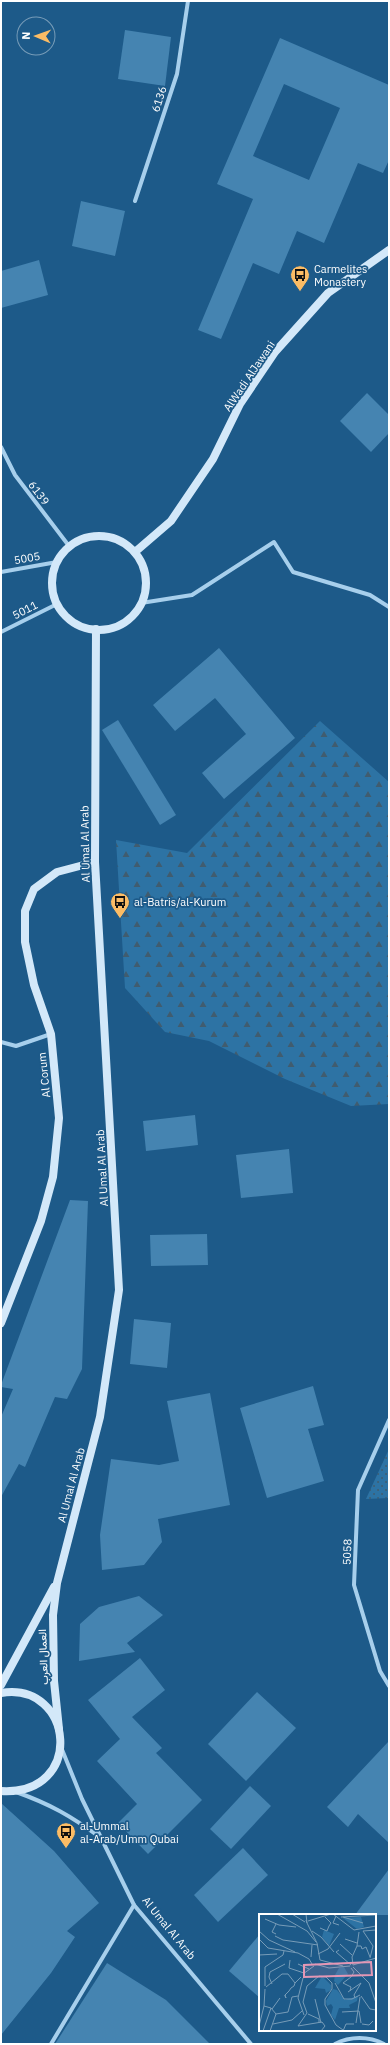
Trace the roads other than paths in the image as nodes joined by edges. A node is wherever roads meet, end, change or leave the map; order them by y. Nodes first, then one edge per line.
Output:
1 (188, 1) edge
2 (135, 201) dead end
3 (389, 250) edge
4 (1, 447) edge
5 (69, 546) junction
6 (135, 552) junction
7 (57, 562) junction
8 (1, 572) edge
9 (141, 603) junction
10 (57, 604) junction
11 (389, 607) edge
12 (96, 630) junction
13 (1, 632) edge
14 (95, 862) junction
15 (51, 1034) junction
16 (1, 1042) edge
17 (1, 1324) edge
18 (389, 1420) edge
19 (56, 1583) junction
20 (1, 1685) edge
21 (389, 1686) edge
22 (1, 1693) edge
23 (59, 1729) junction
24 (61, 1747) junction
25 (1, 1791) edge
26 (16, 1792) junction
27 (102, 1839) junction
28 (134, 1905) junction
29 (52, 2044) edge
30 (251, 2044) edge
31 (335, 2044) edge
32 (384, 2044) edge

1 - 2 street, 6136
3 - 6 street, AlWadi AlJawani
4 - 5 street, 6139
5 - 6 street
5 - 7 street
6 - 9 street
7 - 8 street, 5005
7 - 10 street
9 - 11 street
9 - 12 street
10 - 12 street
10 - 13 street, 5011
12 - 14 street, Al Umal Al Arab
14 - 15 street, Al Corum
14 - 19 street, Al Umal Al Arab
15 - 16 street
15 - 17 street, Al Corum
18 - 21 street, 5058
19 - 20 street, Al Umal Al Arab
19 - 23 street, العمال العرب
22 - 23 street
23 - 24 street, العمال العرب
24 - 26 street
24 - 27 street, Al Umal Al Arab
25 - 26 street
26 - 27 street
27 - 28 street, Al Umal Al Arab
28 - 29 street
28 - 30 street, Al Umal Al Arab
31 - 32 street

